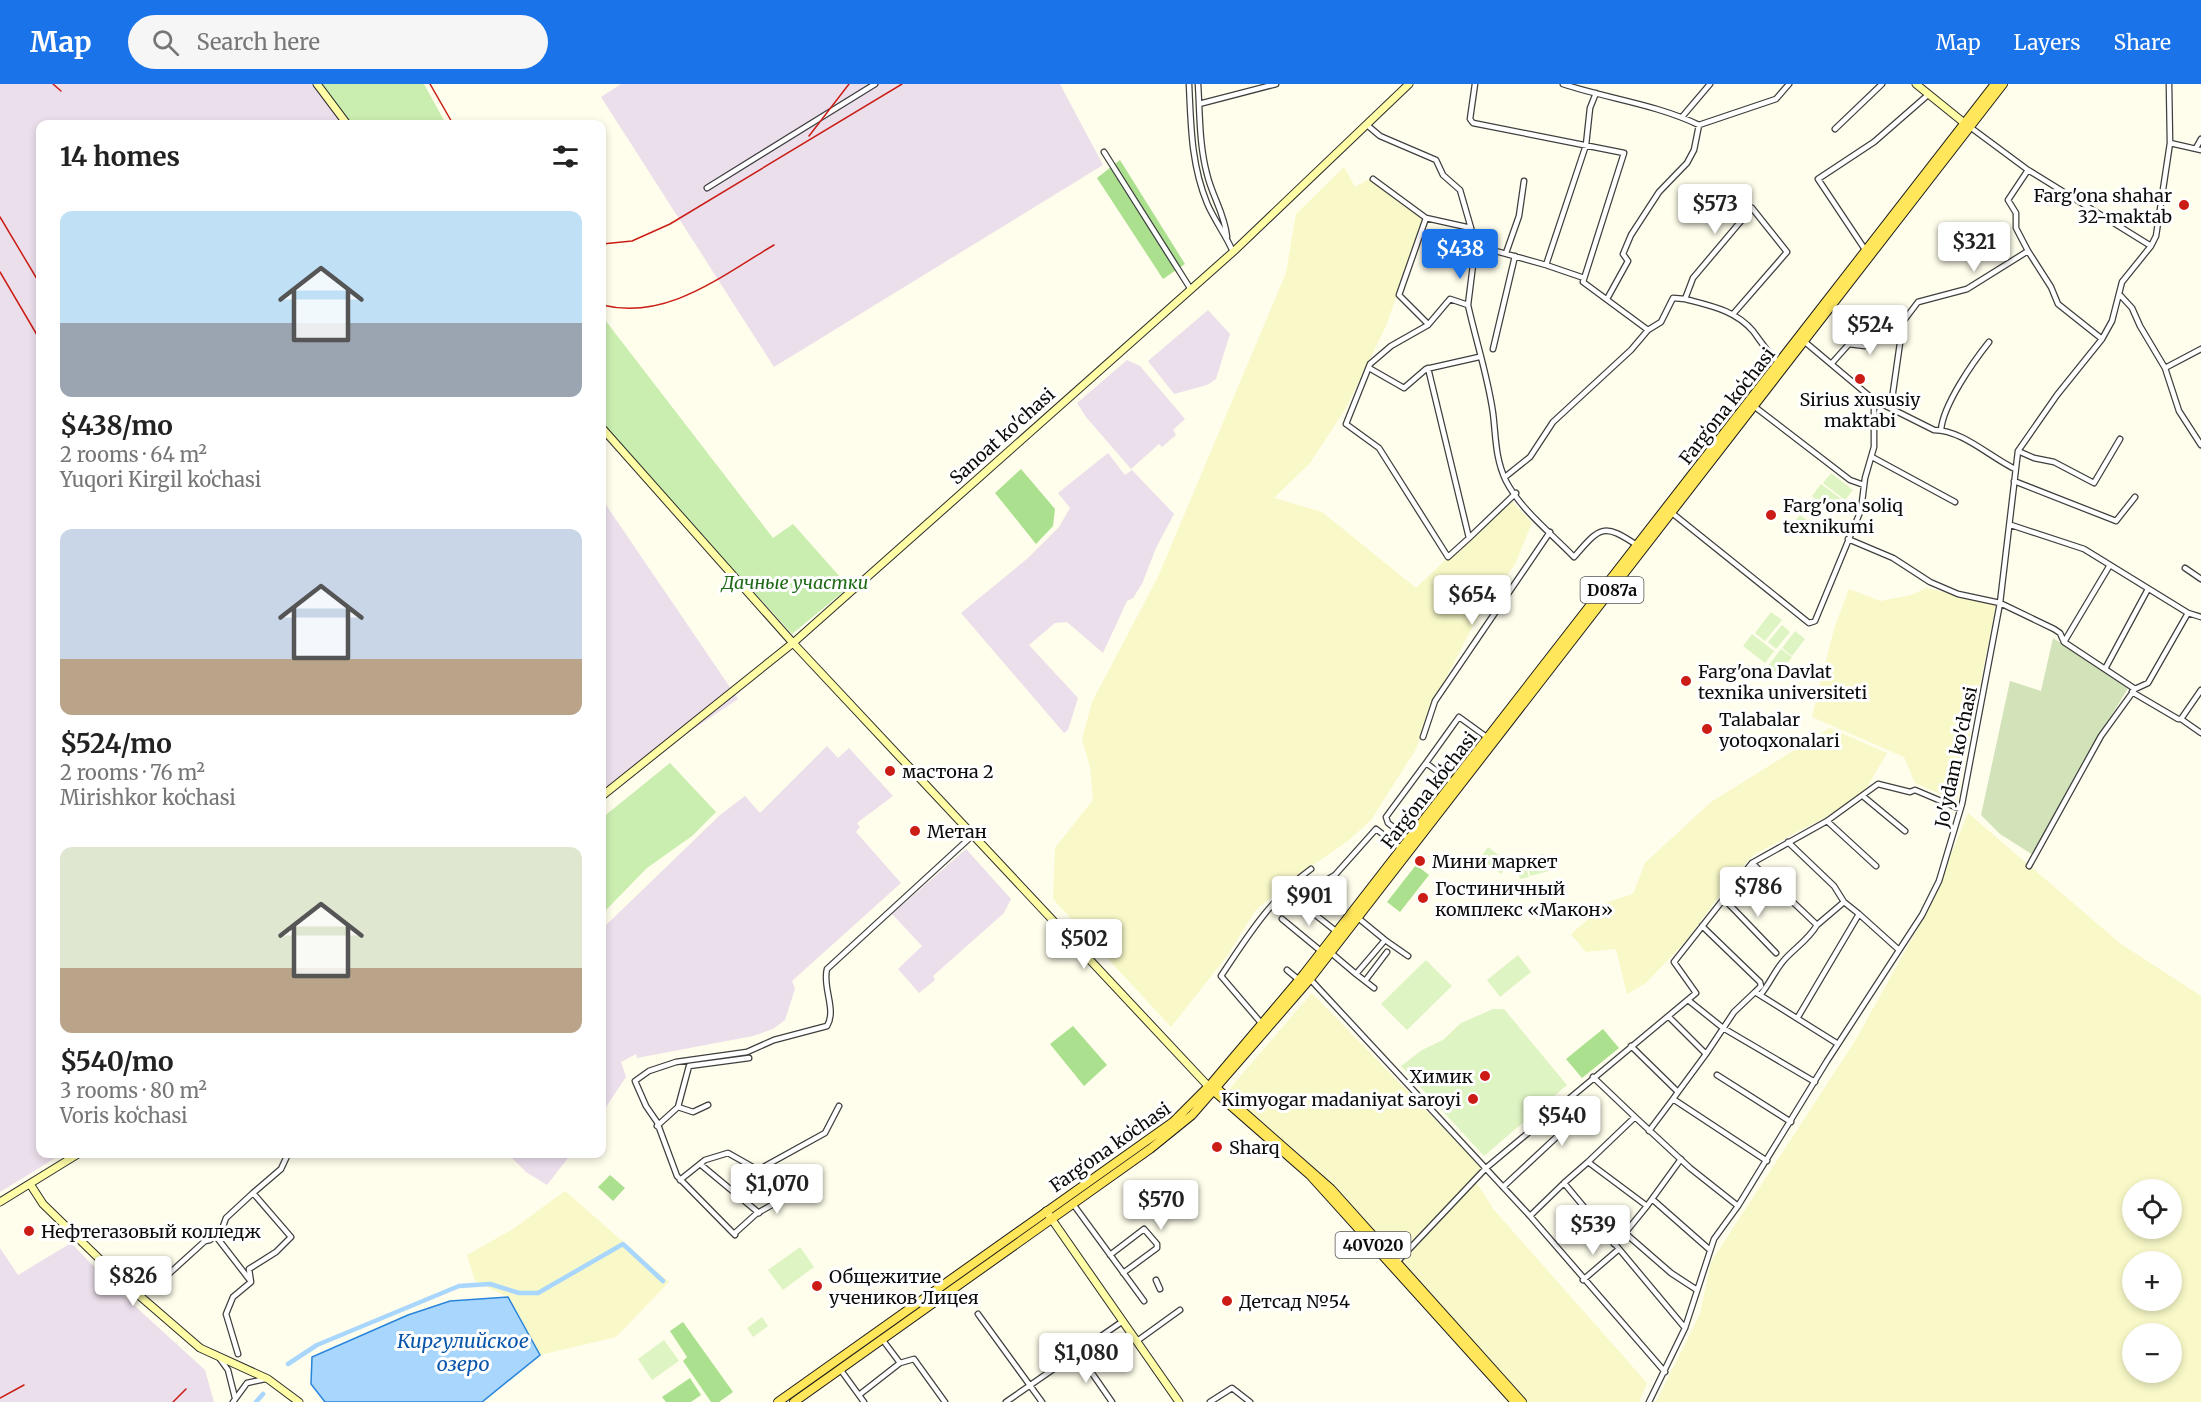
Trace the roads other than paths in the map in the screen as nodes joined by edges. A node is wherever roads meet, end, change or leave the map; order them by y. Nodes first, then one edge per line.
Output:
1 (317, 84) edge
2 (875, 84) edge
3 (1189, 84) edge
4 (1198, 84) edge
5 (1276, 84) edge
6 (1409, 84) edge
7 (1475, 84) edge
8 (1563, 84) edge
9 (1710, 84) edge
10 (1790, 84) edge
11 (1882, 84) edge
12 (1916, 84) edge
13 (1995, 84) edge
14 (2003, 84) edge
15 (2169, 84) edge
16 (1596, 93) junction
17 (1929, 94) junction
18 (1199, 104) junction
19 (1682, 117) junction
20 (343, 120) edge
21 (1367, 125) junction
22 (1699, 125) junction
23 (1967, 125) junction
24 (1835, 129) dead end
25 (2201, 139) edge
26 (2170, 143) junction
27 (1586, 145) junction
28 (2198, 149) edge
29 (1104, 152) dead end
30 (2028, 170) junction
31 (1373, 178) dead end
32 (1524, 182) dead end
33 (707, 188) dead end
34 (1426, 218) junction
35 (1471, 228) junction
36 (1227, 237) junction
37 (1474, 245) junction
38 (2151, 246) junction
39 (2028, 251) junction
40 (1233, 252) junction
41 (1866, 252) junction
42 (1506, 254) junction
43 (1515, 256) junction
44 (1546, 265) junction
45 (1584, 278) junction
46 (1190, 288) junction
47 (2121, 296) junction
48 (1607, 299) junction
49 (1685, 299) junction
50 (1468, 305) junction
51 (1734, 313) junction
52 (1428, 324) junction
53 (1899, 327) junction
54 (1648, 330) junction
55 (2102, 339) junction
56 (1805, 342) junction
57 (1989, 342) dead end
58 (1493, 349) dead end
59 (2201, 349) edge
60 (1479, 357) junction
61 (1832, 363) junction
62 (1783, 366) junction
63 (1370, 368) junction
64 (1428, 368) junction
65 (2165, 368) junction
66 (1874, 400) junction
67 (1891, 406) junction
68 (1755, 407) junction
69 (1941, 430) junction
70 (606, 433) edge
71 (2120, 439) dead end
72 (2201, 445) edge
73 (2018, 450) junction
74 (1872, 457) junction
75 (2015, 469) junction
76 (1505, 477) junction
77 (2014, 481) junction
78 (1864, 485) junction
79 (1686, 490) junction
80 (1515, 493) junction
81 (2135, 497) dead end
82 (1955, 502) dead end
83 (1672, 513) junction
84 (2011, 525) junction
85 (1550, 532) junction
86 (1468, 538) junction
87 (1848, 539) junction
88 (1638, 546) junction
89 (2110, 565) junction
90 (2186, 568) dead end
91 (2201, 579) edge
92 (2148, 589) junction
93 (2000, 603) junction
94 (2188, 613) junction
95 (2201, 617) edge
96 (2064, 642) junction
97 (792, 643) junction
98 (2106, 667) junction
99 (2133, 690) junction
100 (2201, 690) edge
101 (2181, 719) junction
102 (2201, 733) edge
103 (1423, 736) dead end
104 (1488, 738) junction
105 (1426, 763) junction
106 (1453, 783) junction
107 (606, 793) edge
108 (1864, 797) junction
109 (1439, 807) junction
110 (1960, 809) junction
111 (1827, 821) junction
112 (1905, 831) dead end
113 (974, 834) junction
114 (1409, 839) junction
115 (1788, 842) junction
116 (1402, 849) junction
117 (1752, 863) junction
118 (1876, 866) dead end
119 (2029, 866) dead end
120 (1311, 870) dead end
121 (1724, 899) junction
122 (1844, 902) junction
123 (1859, 914) junction
124 (1358, 917) junction
125 (1282, 919) dead end
126 (1818, 925) junction
127 (1702, 926) junction
128 (1337, 932) junction
129 (1385, 940) junction
130 (1899, 950) junction
131 (1326, 952) junction
132 (1387, 952) dead end
133 (1776, 953) dead end
134 (1408, 956) dead end
135 (1287, 970) dead end
136 (1356, 974) junction
137 (1310, 979) junction
138 (1299, 980) junction
139 (1365, 981) junction
140 (1374, 988) dead end
141 (1755, 992) junction
142 (1761, 994) junction
143 (1688, 1000) junction
144 (1669, 1017) junction
145 (1798, 1017) junction
146 (1262, 1024) junction
147 (1723, 1028) junction
148 (1838, 1044) junction
149 (1631, 1046) junction
150 (1706, 1054) junction
151 (749, 1058) dead end
152 (1717, 1075) dead end
153 (1593, 1077) junction
154 (1815, 1082) junction
155 (1212, 1088) junction
156 (1678, 1092) junction
157 (1673, 1099) junction
158 (1566, 1100) junction
159 (708, 1105) dead end
160 (839, 1106) dead end
161 (678, 1107) junction
162 (1635, 1117) junction
163 (1791, 1122) junction
164 (657, 1126) junction
165 (1649, 1131) junction
166 (72, 1158) edge
167 (286, 1158) edge
168 (1681, 1159) junction
169 (1767, 1161) junction
170 (1588, 1162) junction
171 (700, 1164) junction
172 (1486, 1168) junction
173 (680, 1180) junction
174 (1564, 1183) junction
175 (30, 1184) junction
176 (810, 1184) dead end
177 (1503, 1187) junction
178 (253, 1193) junction
179 (1652, 1199) junction
180 (0, 1202) edge
181 (1072, 1203) junction
182 (1647, 1206) junction
183 (1738, 1206) junction
184 (759, 1213) junction
185 (1048, 1214) junction
186 (1530, 1215) junction
187 (1625, 1233) junction
188 (215, 1235) junction
189 (1614, 1244) junction
190 (1619, 1249) junction
191 (1710, 1250) junction
192 (1110, 1254) junction
193 (1397, 1263) junction
194 (1123, 1273) junction
195 (1156, 1280) dead end
196 (1582, 1280) junction
197 (251, 1282) junction
198 (1160, 1289) dead end
199 (1697, 1290) junction
200 (150, 1291) dead end
201 (1144, 1301) dead end
202 (1180, 1310) dead end
203 (978, 1314) dead end
204 (1123, 1321) junction
205 (1685, 1328) junction
206 (882, 1339) junction
207 (1137, 1341) junction
208 (1077, 1353) junction
209 (238, 1354) dead end
210 (219, 1357) junction
211 (900, 1363) junction
212 (840, 1369) junction
213 (1490, 1370) junction
214 (1665, 1372) junction
215 (268, 1379) junction
216 (1030, 1385) junction
217 (859, 1395) junction
218 (234, 1400) edge
219 (299, 1402) edge
220 (778, 1402) edge
221 (794, 1402) edge
222 (864, 1402) edge
223 (945, 1402) edge
224 (1006, 1402) edge
225 (1042, 1402) edge
226 (1112, 1402) edge
227 (1179, 1402) edge
228 (1210, 1402) edge
229 (1250, 1402) edge
230 (1515, 1402) edge
231 (1522, 1402) edge
232 (1649, 1402) edge

1 - 20 main road
2 - 33 street
3 - 36 street
4 - 18 street
5 - 18 street
6 - 21 main road, Sanoat ko'chasi
7 - 27 street
8 - 16 street
9 - 19 street
10 - 22 street
11 - 24 street
12 - 17 main road
13 - 23 main road, Fargʻona koʻchasi / D087a
14 - 23 main road, Fargʻona koʻchasi / D087a
15 - 26 street, Jo'ydam ko'chasi
16 - 19 street
16 - 27 street
17 - 23 main road
17 - 41 street
18 - 36 street
19 - 22 street
21 - 35 street
21 - 40 main road, Sanoat ko'chasi
22 - 48 street
23 - 30 street
23 - 41 main road, Fargʻona koʻchasi / D087a
23 - 56 main road, Fargʻona koʻchasi / D087a
25 - 28 street
26 - 28 street
26 - 38 street, Jo'ydam ko'chasi
27 - 44 street
27 - 45 street
29 - 46 street
30 - 38 street
30 - 39 street
31 - 34 street
32 - 42 street
34 - 35 street
34 - 52 street
35 - 37 street
36 - 40 street
37 - 42 street
37 - 50 street
38 - 47 street, Jo'ydam ko'chasi
39 - 53 street
39 - 55 street
40 - 46 main road, Sanoat ko'chasi
41 - 62 main road, Fargʻona koʻchasi / D087a
42 - 43 street
43 - 44 street
43 - 58 street
44 - 45 street
45 - 48 street
46 - 97 main road, Sanoat ko'chasi
47 - 55 street, Jo'ydam ko'chasi
47 - 65 street
48 - 54 street
49 - 51 street
49 - 51 street
49 - 54 street
50 - 52 street
50 - 60 street
51 - 62 street
52 - 63 street
53 - 61 street
53 - 67 street
54 - 76 street
55 - 73 street, Jo'ydam ko'chasi
56 - 61 street
56 - 62 main road, Fargʻona koʻchasi / D087a
57 - 69 street
59 - 65 street
60 - 64 street
60 - 76 street
61 - 66 street
62 - 68 main road, Fargʻona koʻchasi / D087a
62 - 79 main road, Fargʻona koʻchasi / D087a
63 - 64 street
63 - 86 street
64 - 86 street
65 - 72 street
66 - 67 street
66 - 74 street
67 - 69 street
68 - 78 street
68 - 79 main road, Fargʻona koʻchasi / D087a
69 - 75 street
70 - 97 main road
71 - 73 street
73 - 75 street, Jo'ydam ko'chasi
74 - 78 street
74 - 82 street
75 - 77 street, Jo'ydam ko'chasi
76 - 80 street
77 - 81 street
77 - 84 street, Jo'ydam ko'chasi
78 - 87 street
79 - 83 main road, Fargʻona koʻchasi / D087a
79 - 88 main road, Fargʻona koʻchasi / D087a
80 - 85 street
80 - 86 street
83 - 87 street
83 - 109 main road, Fargʻona koʻchasi / D087a
84 - 89 street
84 - 93 street, Jo'ydam ko'chasi
85 - 88 street
85 - 103 street
87 - 93 street
88 - 104 main road, Fargʻona koʻchasi / D087a
89 - 92 street
89 - 96 street
90 - 91 street
92 - 94 street
92 - 98 street
93 - 96 street
93 - 110 street, Jo'ydam ko'chasi
94 - 95 street
94 - 99 street
96 - 98 street
97 - 107 main road, Sanoat ko'chasi
97 - 113 main road
98 - 99 street
99 - 101 street
99 - 119 street
100 - 101 street
101 - 102 street
104 - 105 street
104 - 106 main road, Fargʻona koʻchasi / D087a
105 - 106 street
105 - 114 street
106 - 109 main road, Fargʻona koʻchasi / D087a
108 - 110 street
108 - 111 street
108 - 112 street
109 - 114 main road, Fargʻona koʻchasi / D087a
109 - 124 main road, Fargʻona koʻchasi / D087a
110 - 130 street, Jo'ydam ko'chasi
111 - 115 street
111 - 118 street
113 - 155 main road
113 - 164 street
114 - 116 main road, Fargʻona koʻchasi / D087a
115 - 117 street
115 - 122 street
116 - 128 main road, Fargʻona koʻchasi / D087a
116 - 128 street
117 - 121 street
117 - 126 street
120 - 146 street
121 - 127 street
121 - 133 street
122 - 123 street
122 - 126 street
123 - 130 street
123 - 145 street
124 - 129 street
124 - 131 main road, Fargʻona koʻchasi / D087a
125 - 131 street
126 - 142 street
127 - 141 street
127 - 143 street
128 - 131 main road, Fargʻona koʻchasi / D087a
129 - 134 street
129 - 136 street
130 - 148 street, Jo'ydam ko'chasi
131 - 136 street
131 - 137 main road, Fargʻona koʻchasi / D087a
131 - 138 main road, Fargʻona koʻchasi / D087a
132 - 139 street
135 - 138 street
136 - 139 street
137 - 155 main road, Fargʻona koʻchasi / D087a
137 - 172 street
138 - 146 main road, Fargʻona koʻchasi / D087a
139 - 140 street
141 - 142 street
141 - 147 street
142 - 145 street
143 - 144 street
143 - 147 street
144 - 149 street
144 - 150 street
145 - 148 street
146 - 155 main road, Fargʻona koʻchasi / D087a
147 - 150 street
147 - 154 street
148 - 154 street, Jo'ydam ko'chasi
149 - 153 street
149 - 156 street
150 - 156 street
151 - 161 street
152 - 163 street
153 - 158 street
153 - 162 street
154 - 163 street, Jo'ydam ko'chasi
155 - 181 main road, Fargʻona koʻchasi
155 - 185 main road, Fargʻona koʻchasi
155 - 193 main road
155 - 213 main road, 40V020
156 - 157 street
157 - 165 street
157 - 169 street
158 - 172 street
158 - 177 street
159 - 161 street
160 - 171 street
161 - 164 street
162 - 165 street
162 - 170 street
163 - 169 street, Jo'ydam ko'chasi
164 - 173 street
165 - 168 street
166 - 175 main road
167 - 178 street
168 - 179 street
168 - 183 street
169 - 183 street, Jo'ydam ko'chasi
170 - 174 street
170 - 182 street
171 - 173 street
171 - 184 street
172 - 177 street
172 - 193 street
173 - 184 street
174 - 186 street
174 - 189 street
175 - 180 main road
175 - 210 main road
176 - 184 street
177 - 186 street
178 - 188 street
178 - 197 street
179 - 182 street
179 - 191 street
181 - 185 main road, Fargʻona koʻchasi
181 - 192 street
182 - 187 street
183 - 191 street, Jo'ydam ko'chasi
185 - 204 main road
185 - 206 main road, Fargʻona koʻchasi
185 - 220 main road, Fargʻona koʻchasi
186 - 196 street
187 - 189 street
187 - 199 street
188 - 197 street
188 - 200 street
189 - 190 street
190 - 196 street
190 - 205 street
191 - 199 street, Jo'ydam ko'chasi
192 - 194 street
192 - 194 street
193 - 213 main road
194 - 201 street
195 - 198 street
196 - 214 street
197 - 209 street
199 - 205 street, Jo'ydam ko'chasi
202 - 207 street
203 - 216 street
204 - 207 main road
204 - 208 street
205 - 214 street, Jo'ydam ko'chasi
206 - 211 street
206 - 212 main road, Fargʻona koʻchasi
207 - 227 main road
208 - 216 street
208 - 226 street
210 - 215 main road
210 - 218 street
211 - 217 street
211 - 223 street
212 - 217 street
212 - 221 main road, Fargʻona koʻchasi
213 - 230 main road, 40V020
213 - 231 main road
214 - 232 street, Jo'ydam ko'chasi
215 - 218 street
215 - 219 main road
216 - 224 street
216 - 225 street
217 - 222 street
228 - 229 street

